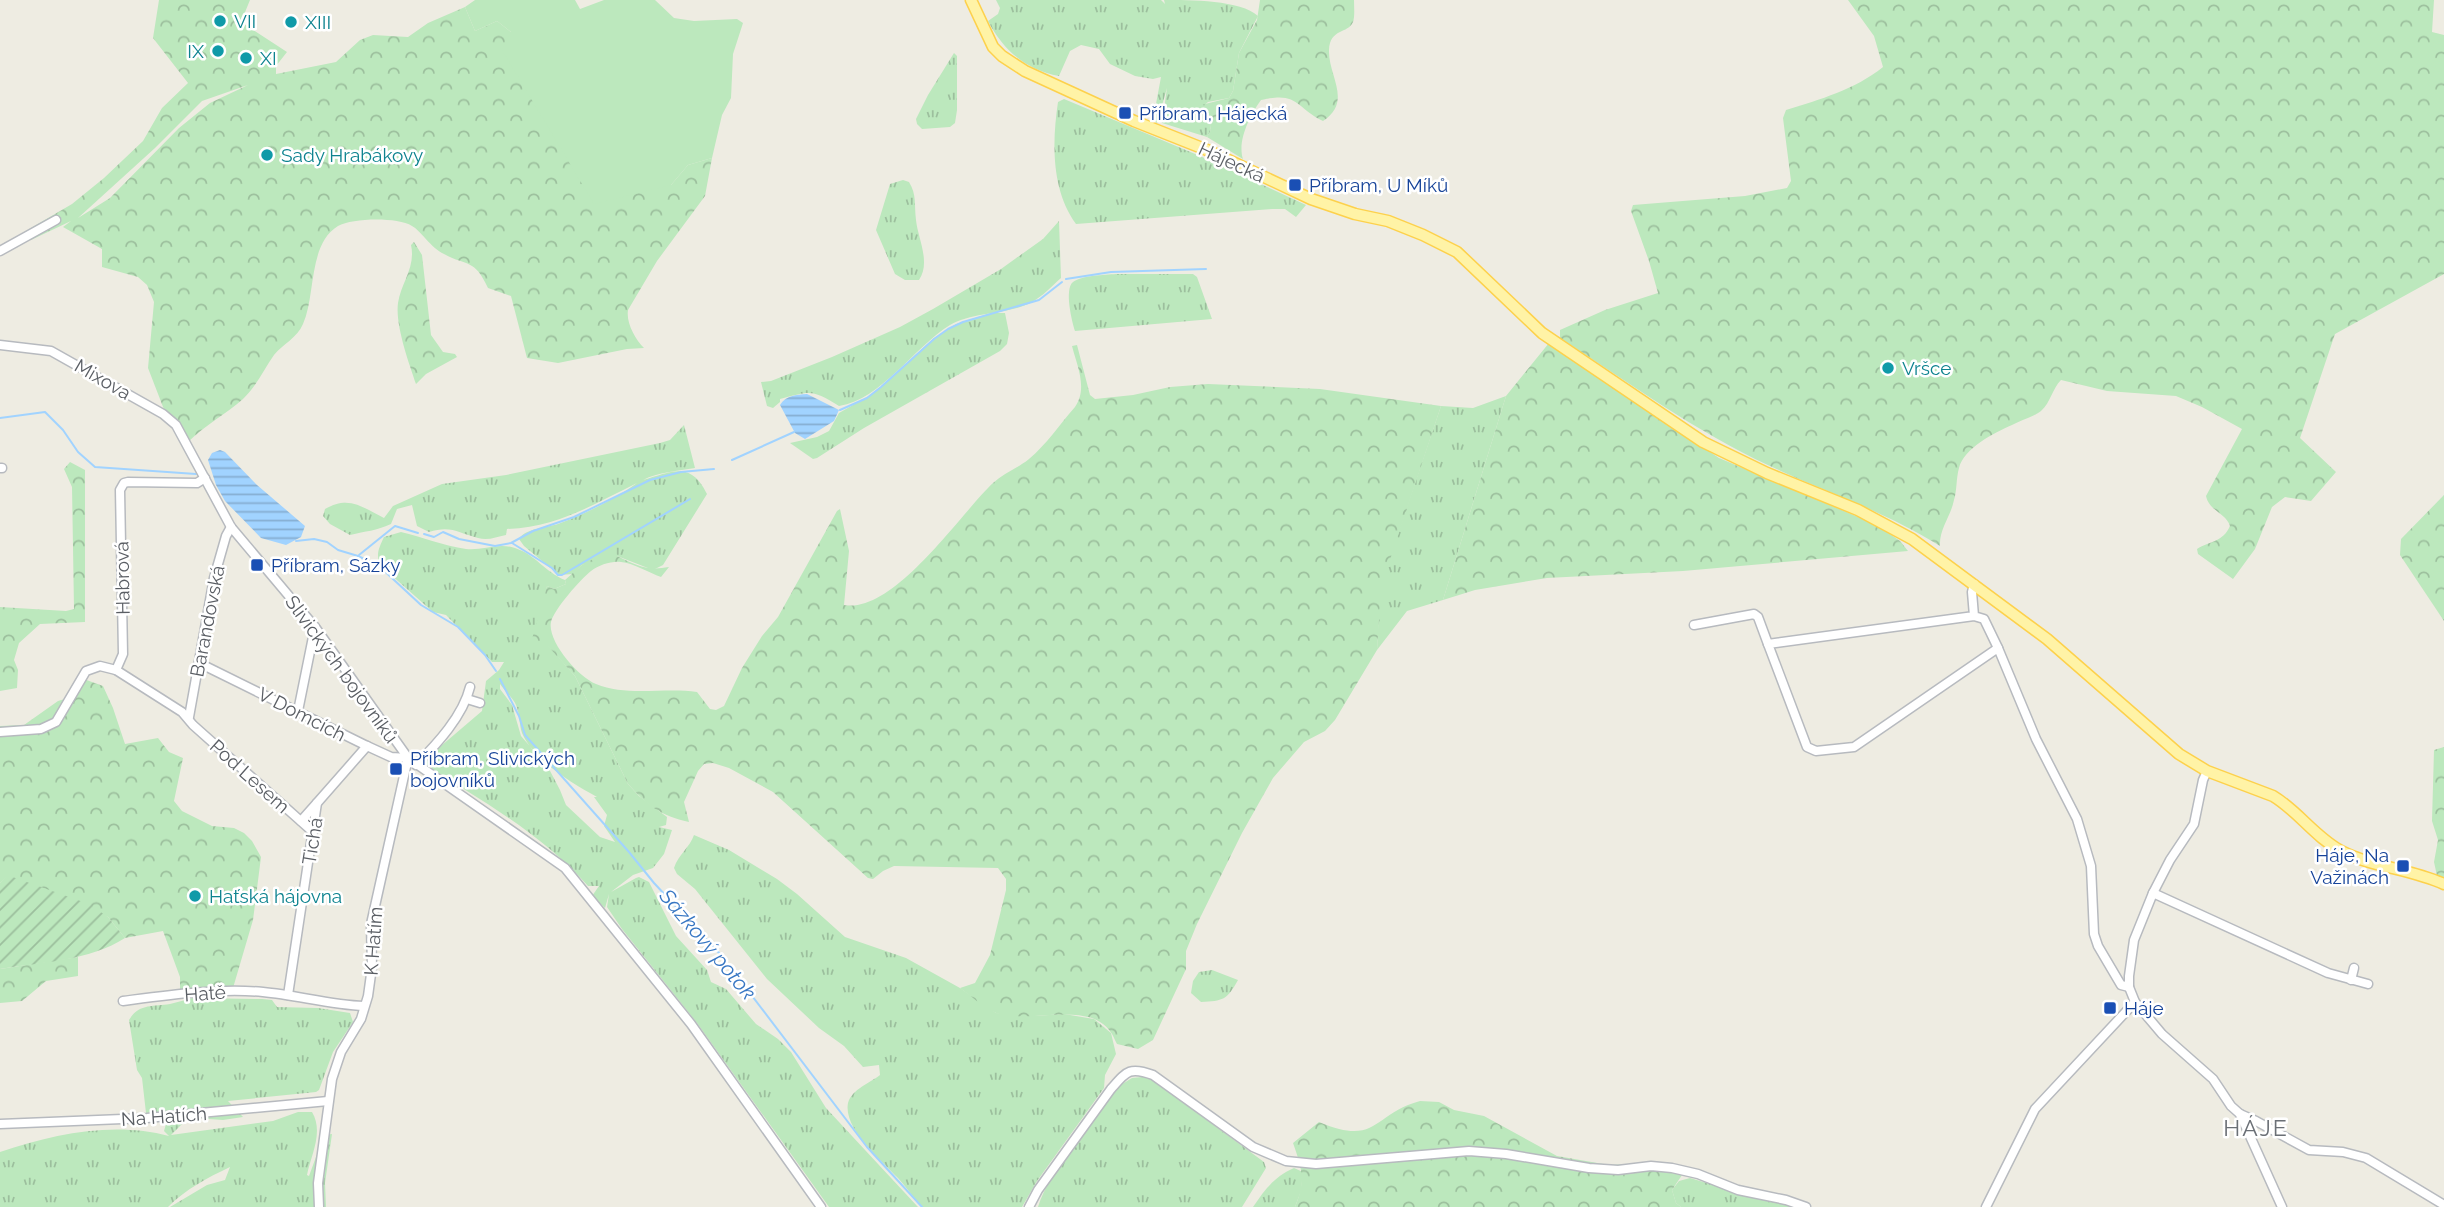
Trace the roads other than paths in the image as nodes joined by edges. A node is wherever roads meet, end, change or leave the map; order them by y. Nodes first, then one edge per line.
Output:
1 (971, 0) edge
2 (56, 220) dead end
3 (0, 251) edge
4 (0, 345) edge
5 (189, 445) joint
6 (205, 478) junction
7 (231, 527) junction
8 (1974, 584) junction
9 (1975, 616) junction
10 (1694, 625) dead end
11 (315, 626) junction
12 (1768, 644) junction
13 (1998, 648) junction
14 (199, 663) junction
15 (116, 670) junction
16 (470, 687) dead end
17 (467, 699) junction
18 (480, 703) dead end
19 (298, 711) junction
20 (188, 717) junction
21 (0, 732) edge
22 (367, 746) junction
23 (408, 758) junction
24 (416, 765) junction
25 (2207, 771) junction
26 (317, 803) junction
27 (301, 821) junction
28 (313, 832) junction
29 (2444, 884) edge
30 (2153, 893) junction
31 (2354, 968) dead end
32 (2351, 980) junction
33 (2368, 984) dead end
34 (2129, 987) junction
35 (288, 995) junction
36 (123, 1000) dead end
37 (2135, 1002) junction
38 (364, 1006) junction
39 (328, 1101) junction
40 (2240, 1114) junction
41 (0, 1124) edge
42 (2444, 1205) edge
43 (319, 1207) edge
44 (821, 1207) edge
45 (1028, 1207) edge
46 (1806, 1207) edge
47 (1986, 1207) edge
48 (2282, 1207) edge

1 - 8 main road, Hájecká
2 - 3 street
4 - 5 street, Mixova
5 - 6 street, Slivických bojovníků
6 - 7 street, Slivických bojovníků
6 - 15 street, Habrová
7 - 11 street, Slivických bojovníků
7 - 14 street, Barandovská
8 - 9 street
8 - 25 main road, Hájecká
9 - 12 street
9 - 13 street
10 - 12 street
11 - 19 street
11 - 23 street, Slivických bojovníků
12 - 13 street
13 - 34 street
14 - 19 street, V Domcích
14 - 20 street, Barandovská
15 - 20 street, Pod Lesem
15 - 21 street
16 - 17 street
17 - 18 street
17 - 24 street
19 - 22 street, V Domcích
20 - 27 street, Pod Lesem
22 - 23 street, V Domcích
22 - 26 street, Tichá
23 - 24 street, Slivických bojovníků
23 - 38 street, K Hatím
24 - 44 street, Slivických bojovníků
25 - 29 main road, Hájecká
25 - 30 street
26 - 27 street
26 - 28 street, Tichá
27 - 28 street, Pod Lesem
28 - 35 street, Tichá
30 - 32 street
30 - 34 street
31 - 32 street
32 - 33 street
34 - 37 street
35 - 36 street, Hatě
35 - 38 street
37 - 40 street
37 - 47 street
38 - 39 street, K Hatím
39 - 41 street, Na Hatích
39 - 43 street, K Hatím
40 - 42 street
40 - 48 street
45 - 46 street

